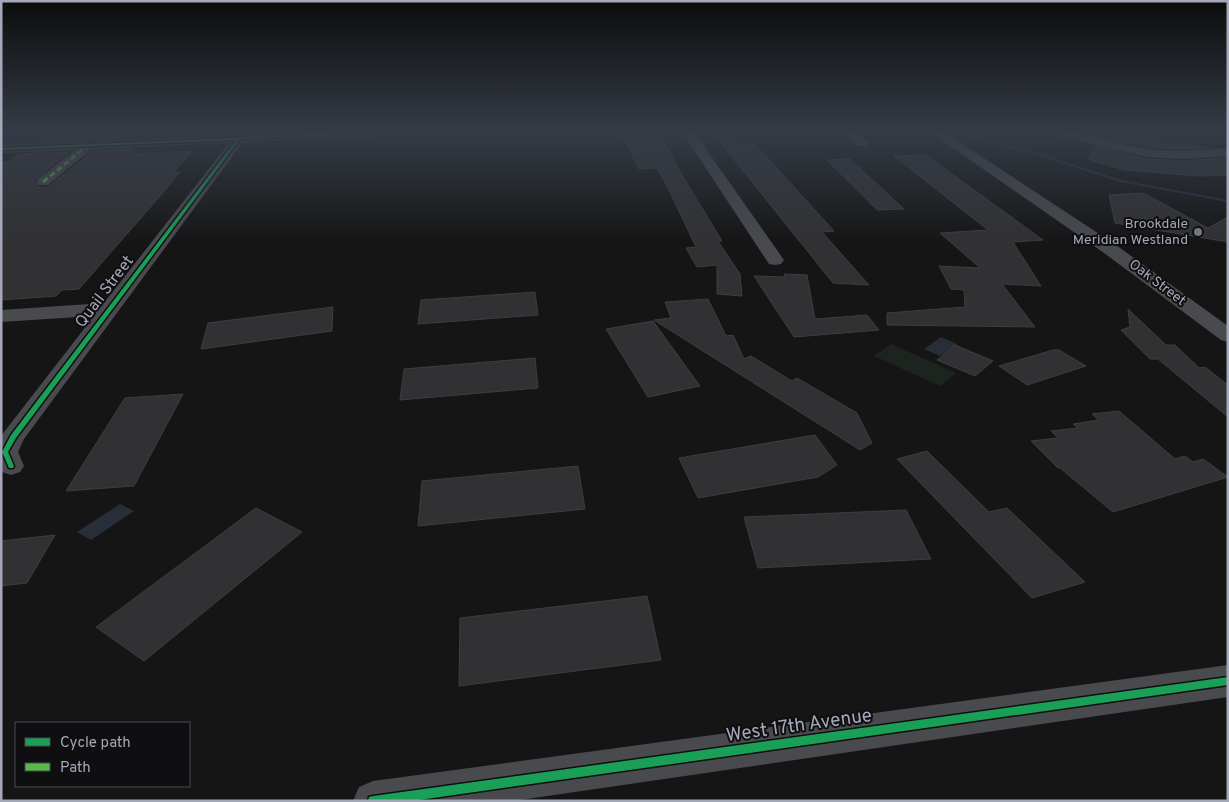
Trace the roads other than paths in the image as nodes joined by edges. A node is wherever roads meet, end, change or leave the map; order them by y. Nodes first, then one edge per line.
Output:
1 (59, 169) edge
2 (215, 169) edge
3 (713, 169) edge
4 (992, 169) edge
5 (43, 182) dead end
6 (775, 260) dead end
7 (108, 309) junction
8 (1, 316) edge
9 (1228, 336) edge
10 (12, 466) dead end
11 (1228, 680) edge
12 (374, 801) edge

1 - 5 street
2 - 7 street, Quail Street
3 - 6 street
4 - 9 street, Oak Street
7 - 8 street
7 - 10 street, Quail Street
11 - 12 street, West 17th Avenue

